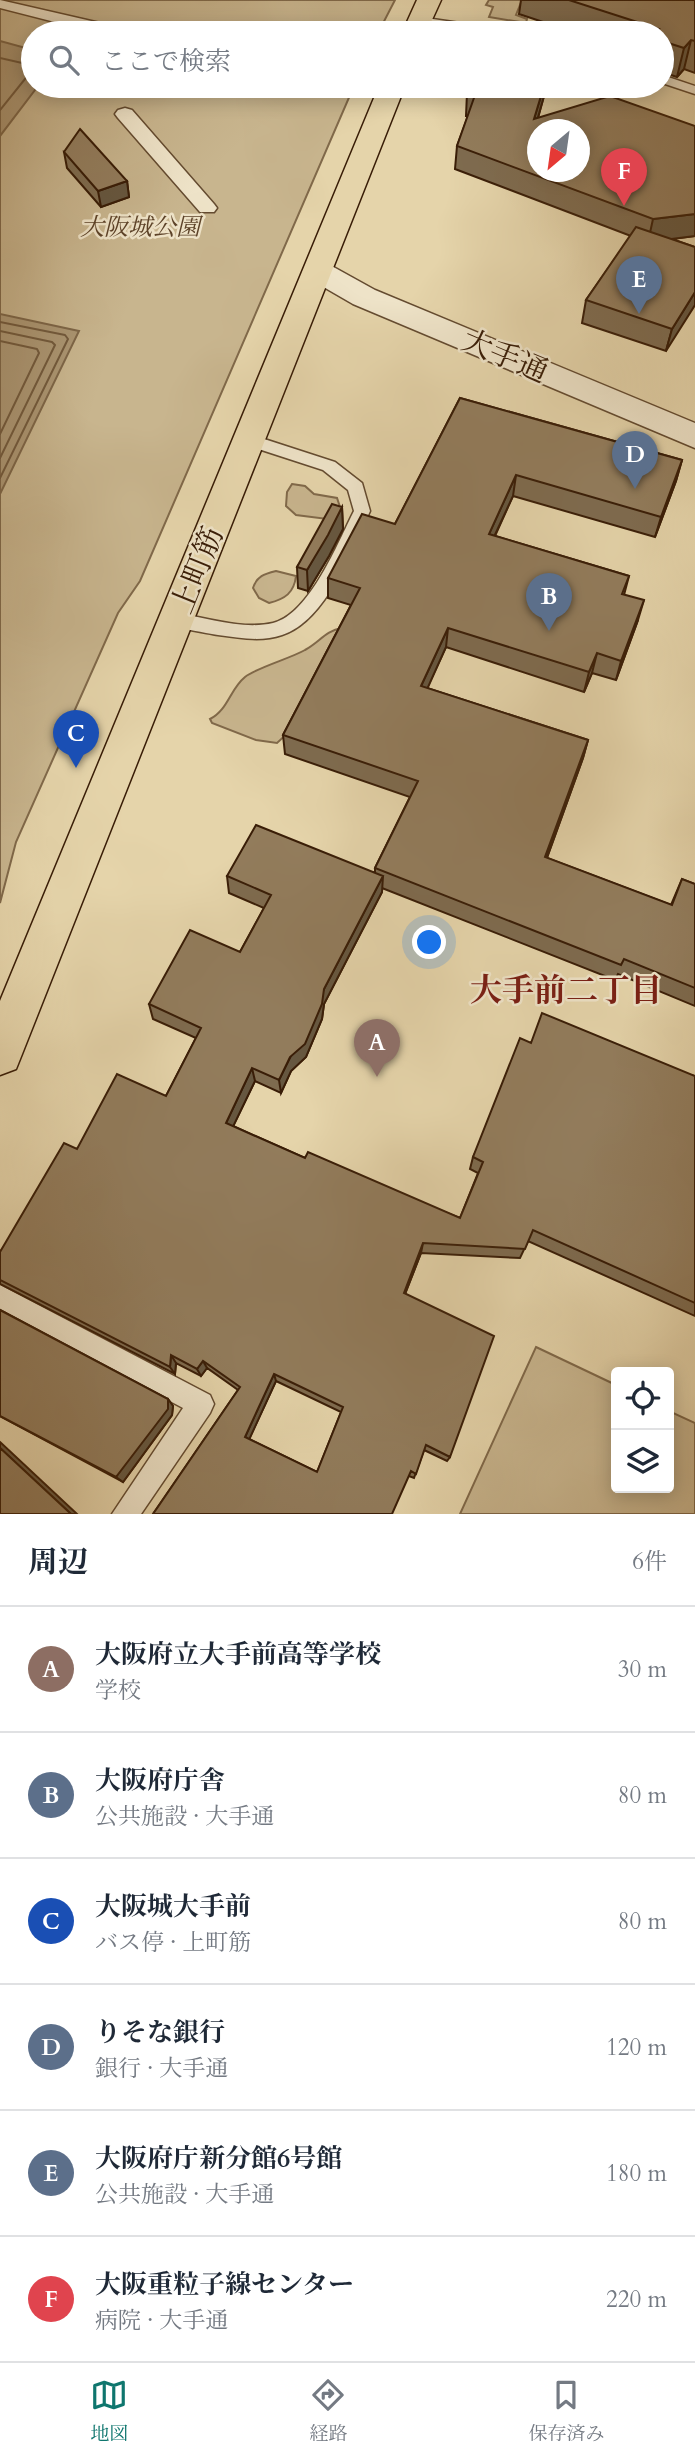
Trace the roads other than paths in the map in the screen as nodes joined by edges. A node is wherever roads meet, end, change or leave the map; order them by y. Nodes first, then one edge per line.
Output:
1 (0, 3) edge
2 (70, 21) edge
3 (674, 83) edge
4 (695, 90) edge
5 (387, 98) edge
6 (125, 114) dead end
7 (207, 208) dead end
8 (318, 271) junction
9 (695, 436) edge
10 (250, 440) junction
11 (177, 620) junction
12 (0, 1054) edge
13 (0, 1297) edge
14 (125, 1514) edge

1 - 2 street
3 - 4 lane
5 - 8 main road, 上町筋
6 - 7 street
8 - 9 street, 大手通
8 - 10 main road, 上町筋
10 - 11 main road, 上町筋
10 - 11 lane
11 - 12 main road, 上町筋
13 - 14 lane

